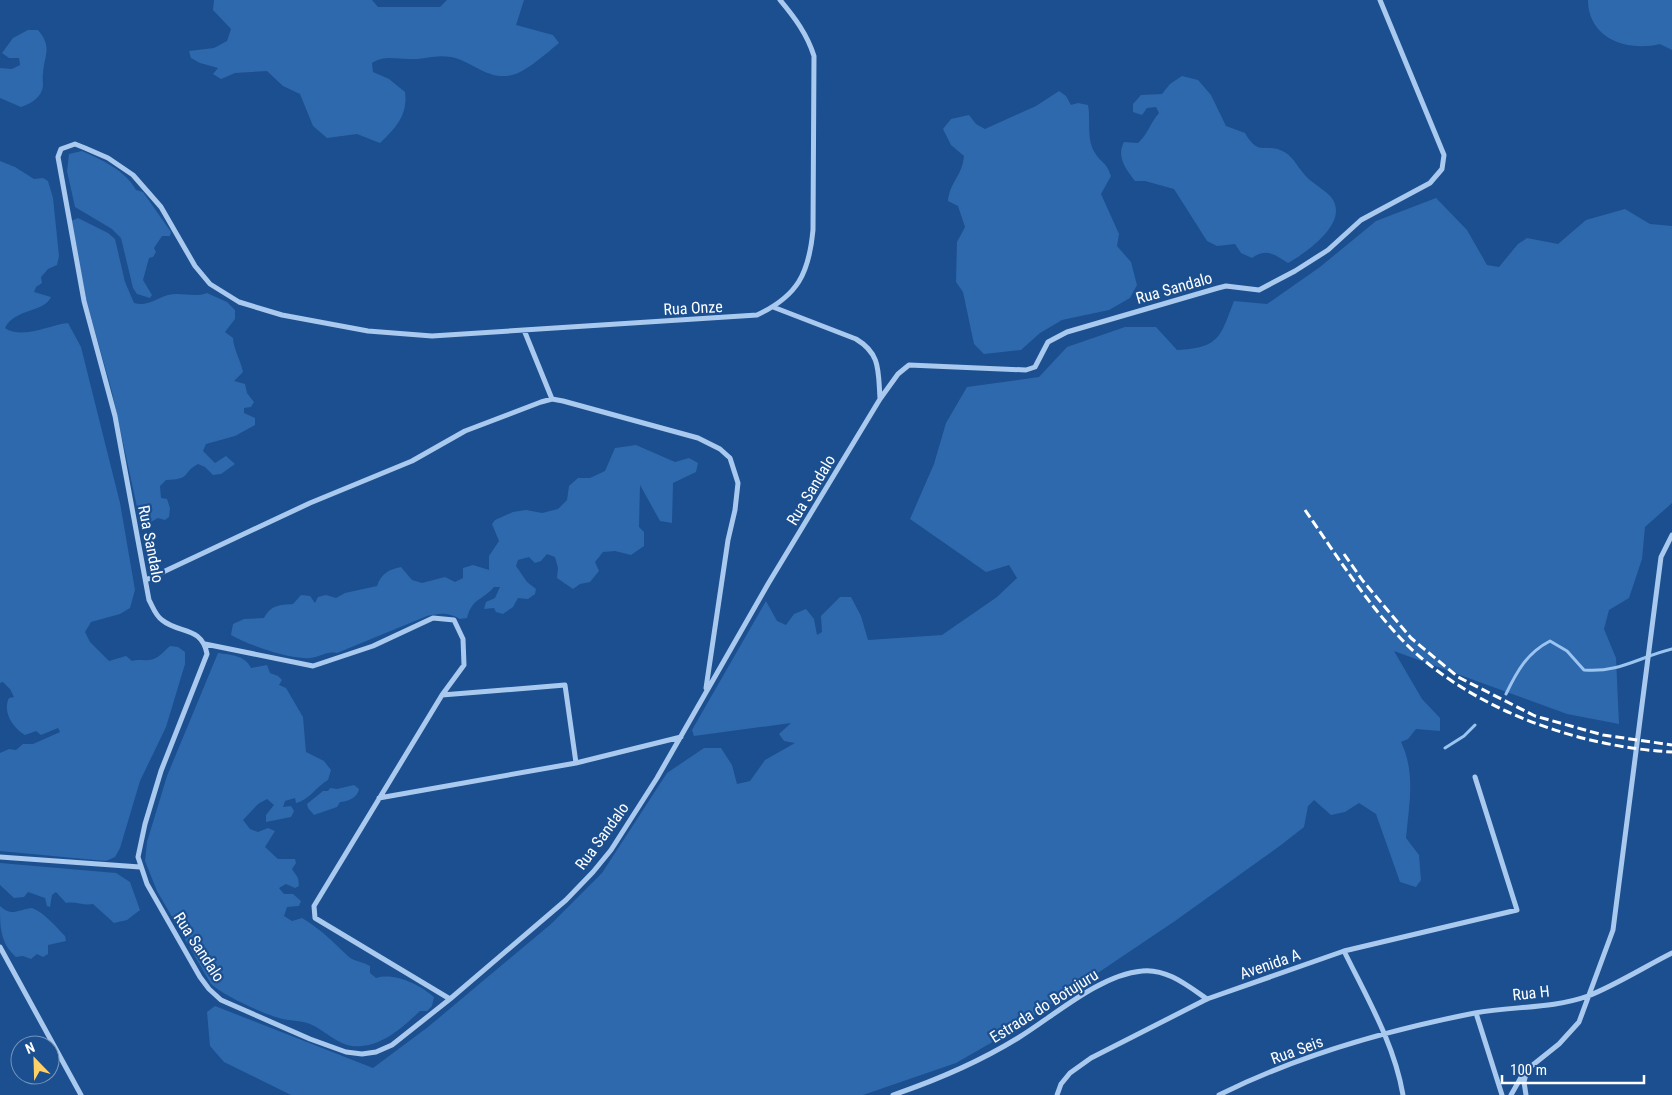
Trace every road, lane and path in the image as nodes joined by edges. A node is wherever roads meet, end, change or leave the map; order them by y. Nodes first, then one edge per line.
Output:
1 (780, 0) edge
2 (1380, 0) edge
3 (58, 156) joint
4 (773, 307) junction
5 (524, 330) junction
6 (880, 399) junction
7 (552, 400) junction
8 (1672, 535) edge
9 (146, 580) junction
10 (205, 644) junction
11 (705, 693) junction
12 (442, 695) junction
13 (681, 738) junction
14 (576, 763) junction
15 (1475, 777) dead end
16 (379, 798) junction
17 (0, 857) edge
18 (140, 867) junction
19 (0, 948) edge
20 (1344, 951) junction
21 (1672, 953) edge
22 (1588, 996) junction
23 (450, 998) junction
24 (1207, 999) junction
25 (1476, 1013) junction
26 (1384, 1033) junction
27 (1528, 1068) junction
28 (81, 1095) edge
29 (893, 1095) edge
30 (1057, 1095) edge
31 (1219, 1095) edge
32 (1403, 1095) edge
33 (1502, 1095) edge
34 (1511, 1095) edge
35 (1526, 1095) edge

1 - 4 street, Rua Onze
2 - 6 street, Rua Sandalo
3 - 5 street, Rua Onze
3 - 9 street, Rua Sandalo
4 - 5 street, Rua Onze
4 - 6 street
5 - 7 street
6 - 11 street, Rua Sandalo
7 - 9 street
7 - 11 street
8 - 22 street
9 - 10 street, Rua Sandalo
10 - 12 street
10 - 18 street, Rua Sandalo
11 - 13 street, Rua Sandalo
12 - 14 street
12 - 16 street
13 - 14 street
13 - 23 street, Rua Sandalo
14 - 16 street
15 - 20 street, Avenida A
16 - 23 street
17 - 18 street
18 - 23 street, Rua Sandalo
19 - 28 street
20 - 24 street, Avenida A
20 - 26 street
21 - 22 street, Rua H
22 - 25 street, Rua H
22 - 27 street
24 - 29 street, Estrada do Botujuru
24 - 30 street, Avenida A
25 - 26 street, Rua H
25 - 33 street
26 - 31 street, Rua Seis
26 - 32 street
27 - 34 street
27 - 35 street

